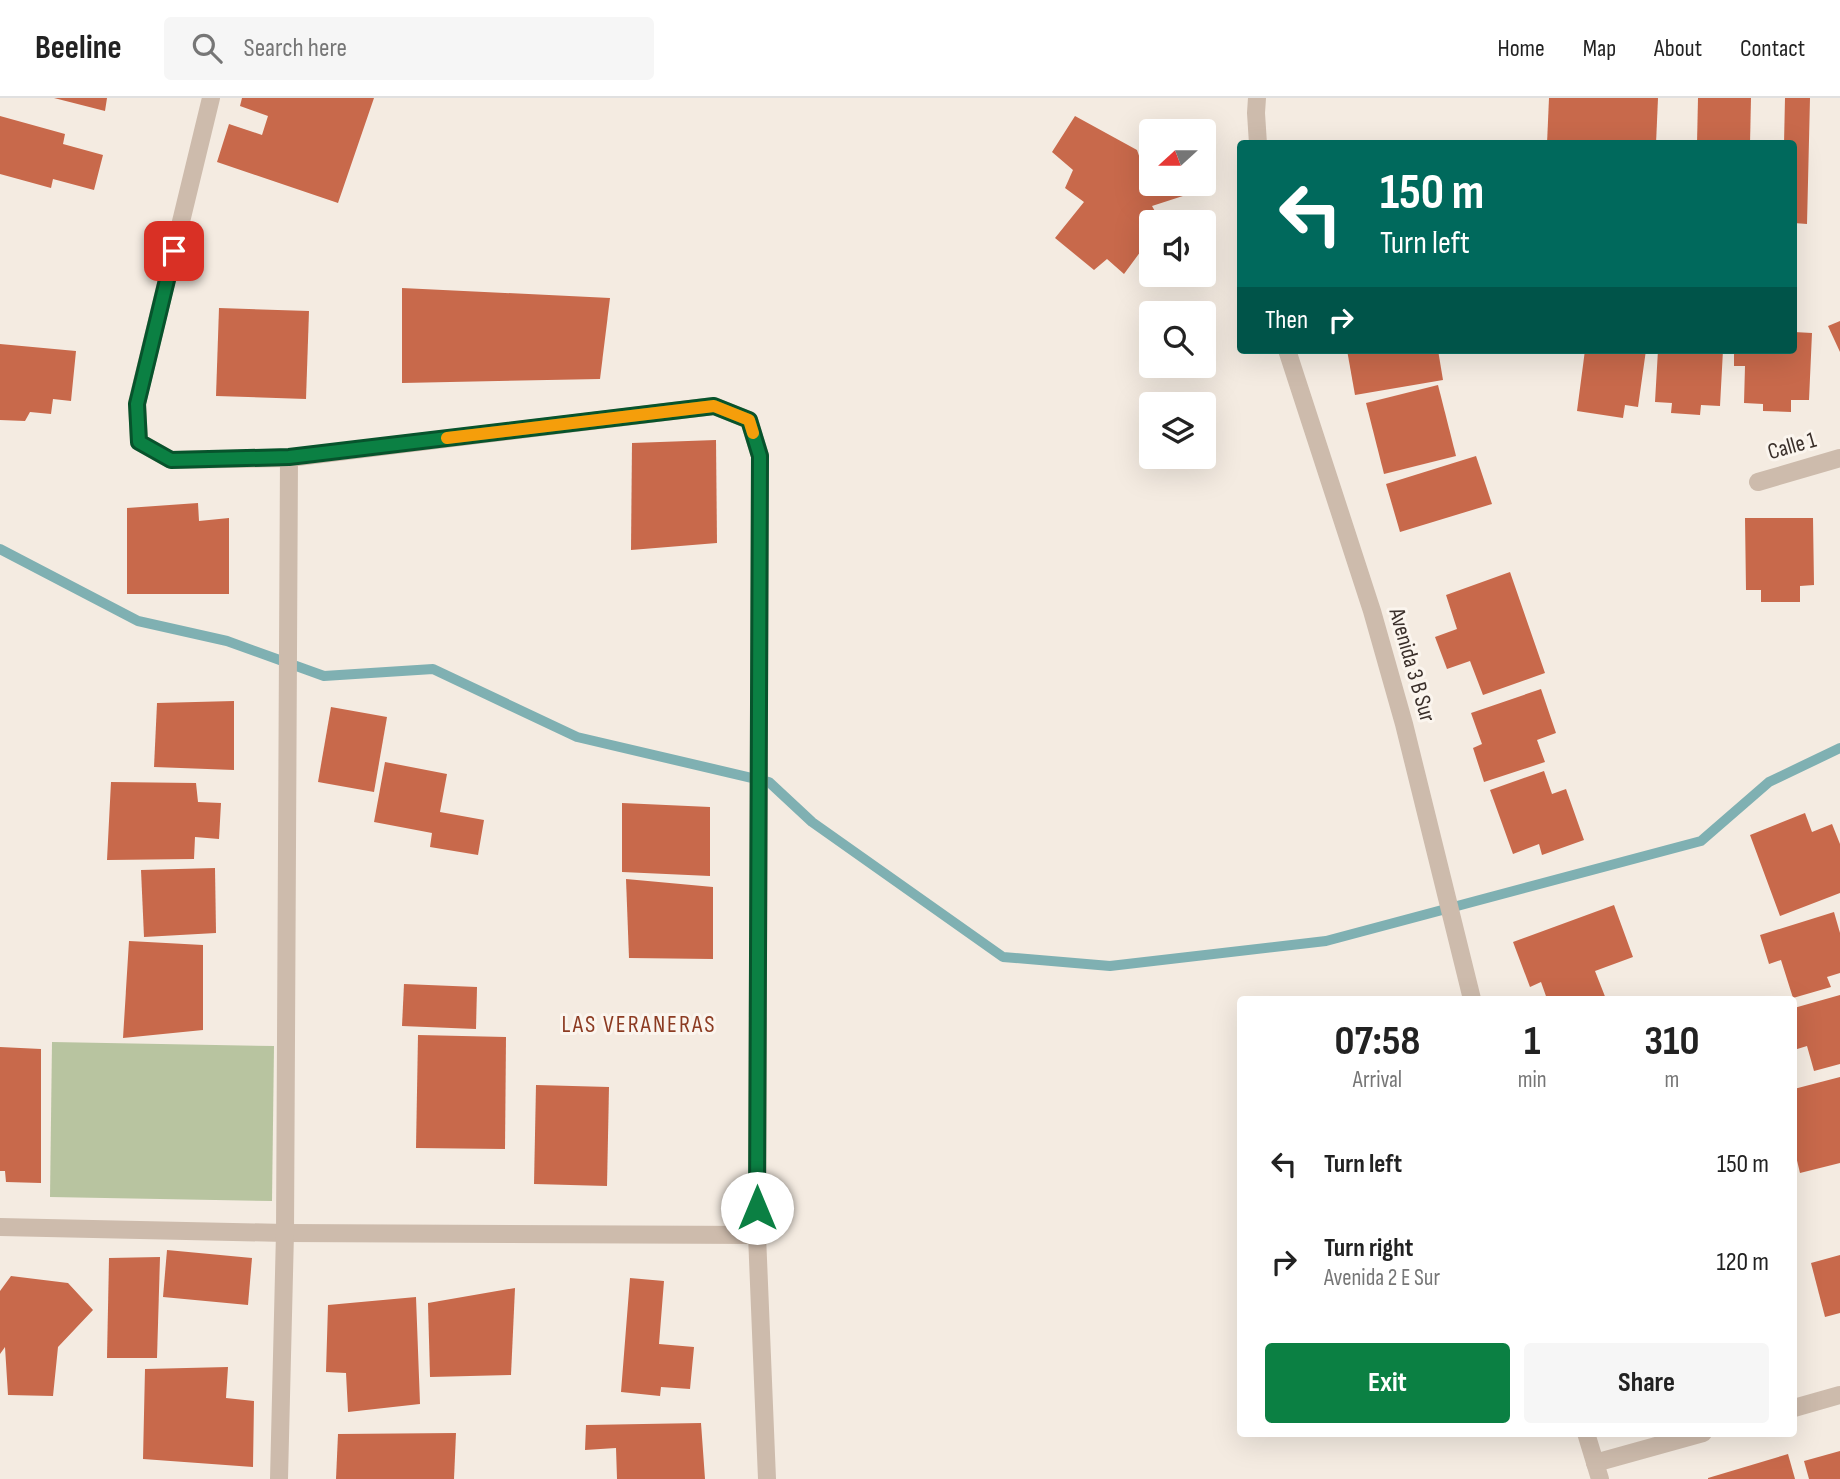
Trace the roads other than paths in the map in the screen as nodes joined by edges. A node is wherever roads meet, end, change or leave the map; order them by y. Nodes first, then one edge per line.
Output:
1 (211, 98) edge
2 (1257, 98) edge
3 (1258, 140) edge
4 (1287, 354) edge
5 (289, 457) junction
6 (1840, 458) edge
7 (1758, 482) dead end
8 (1471, 996) edge
9 (0, 1227) edge
10 (285, 1233) junction
11 (757, 1235) junction
12 (1840, 1395) edge
13 (1797, 1407) edge
14 (1588, 1437) edge
15 (1692, 1437) edge
16 (1597, 1471) edge
17 (279, 1479) edge
18 (766, 1479) edge

1 - 5 street
2 - 3 street
4 - 8 street, Avenida 3 B Sur
5 - 10 street
5 - 11 street
6 - 7 street, Calle 1
9 - 10 street
10 - 11 street
10 - 17 street
11 - 18 street
12 - 13 street
14 - 16 street
15 - 16 street

